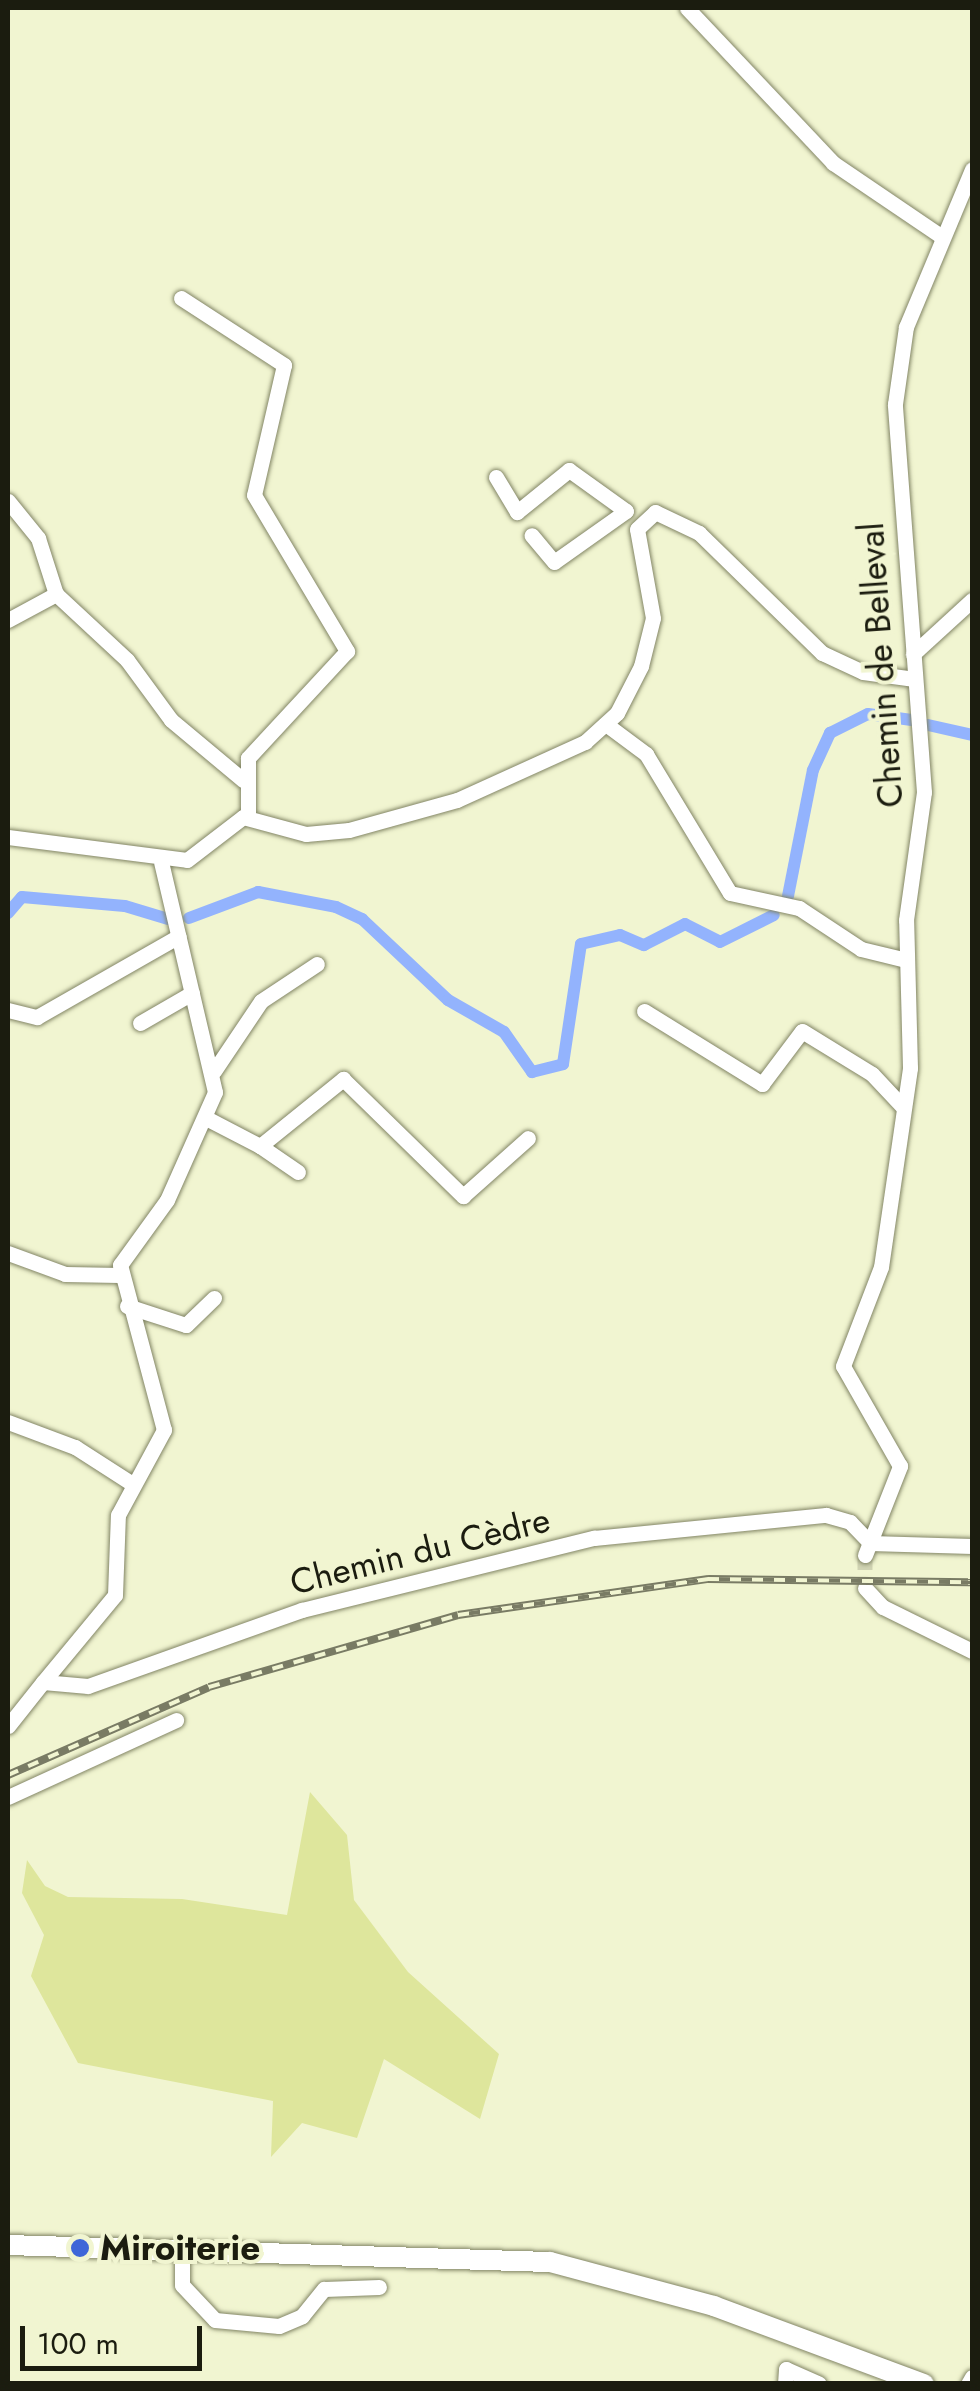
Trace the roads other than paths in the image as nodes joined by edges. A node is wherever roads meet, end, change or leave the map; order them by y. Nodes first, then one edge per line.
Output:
1 (687, 8) edge
2 (972, 169) edge
3 (940, 236) junction
4 (181, 298) dead end
5 (496, 477) dead end
6 (8, 501) edge
7 (532, 536) dead end
8 (56, 594) junction
9 (972, 600) edge
10 (8, 620) edge
11 (913, 654) junction
12 (915, 679) junction
13 (607, 725) junction
14 (243, 780) junction
15 (248, 817) junction
16 (8, 837) edge
17 (160, 862) junction
18 (179, 936) junction
19 (906, 960) junction
20 (317, 964) dead end
21 (192, 993) junction
22 (8, 1010) edge
23 (644, 1011) dead end
24 (140, 1022) dead end
25 (214, 1072) junction
26 (903, 1107) junction
27 (206, 1118) junction
28 (528, 1138) dead end
29 (260, 1146) junction
30 (298, 1172) dead end
31 (8, 1253) edge
32 (119, 1276) junction
33 (214, 1298) dead end
34 (127, 1306) junction
35 (8, 1422) edge
36 (130, 1483) junction
37 (972, 1546) edge
38 (867, 1549) junction
39 (866, 1588) dead end
40 (972, 1652) edge
41 (44, 1682) junction
42 (176, 1720) dead end
43 (8, 1726) edge
44 (8, 1797) edge
45 (8, 2246) edge
46 (182, 2250) junction
47 (379, 2288) dead end
48 (972, 2377) edge
49 (801, 2380) edge
50 (786, 2384) edge
51 (820, 2384) edge
52 (924, 2384) edge
53 (968, 2384) edge

1 - 3 street
2 - 3 street, Chemin de Belleval
3 - 11 street, Chemin de Belleval
4 - 14 street
5 - 7 street
6 - 8 street
8 - 10 street
8 - 14 street
9 - 11 street
11 - 12 street, Chemin de Belleval
12 - 13 street
12 - 19 street, Chemin de Belleval
13 - 15 street
13 - 19 street
14 - 15 street
15 - 17 street
16 - 17 street
17 - 18 street
18 - 21 street
18 - 22 street
19 - 26 street, Chemin de Belleval
20 - 25 street
21 - 24 street
21 - 25 street
23 - 26 street
25 - 27 street
26 - 38 street, Chemin de Belleval
27 - 29 street
27 - 32 street
28 - 29 street
29 - 30 street
31 - 32 street
32 - 34 street
33 - 34 street
34 - 36 street
35 - 36 street
36 - 41 street
37 - 38 street
38 - 41 street, Chemin du Cèdre
39 - 40 street
41 - 43 street
42 - 44 street
45 - 46 main road
46 - 47 street
46 - 52 main road
48 - 53 street
49 - 50 street
49 - 51 street

